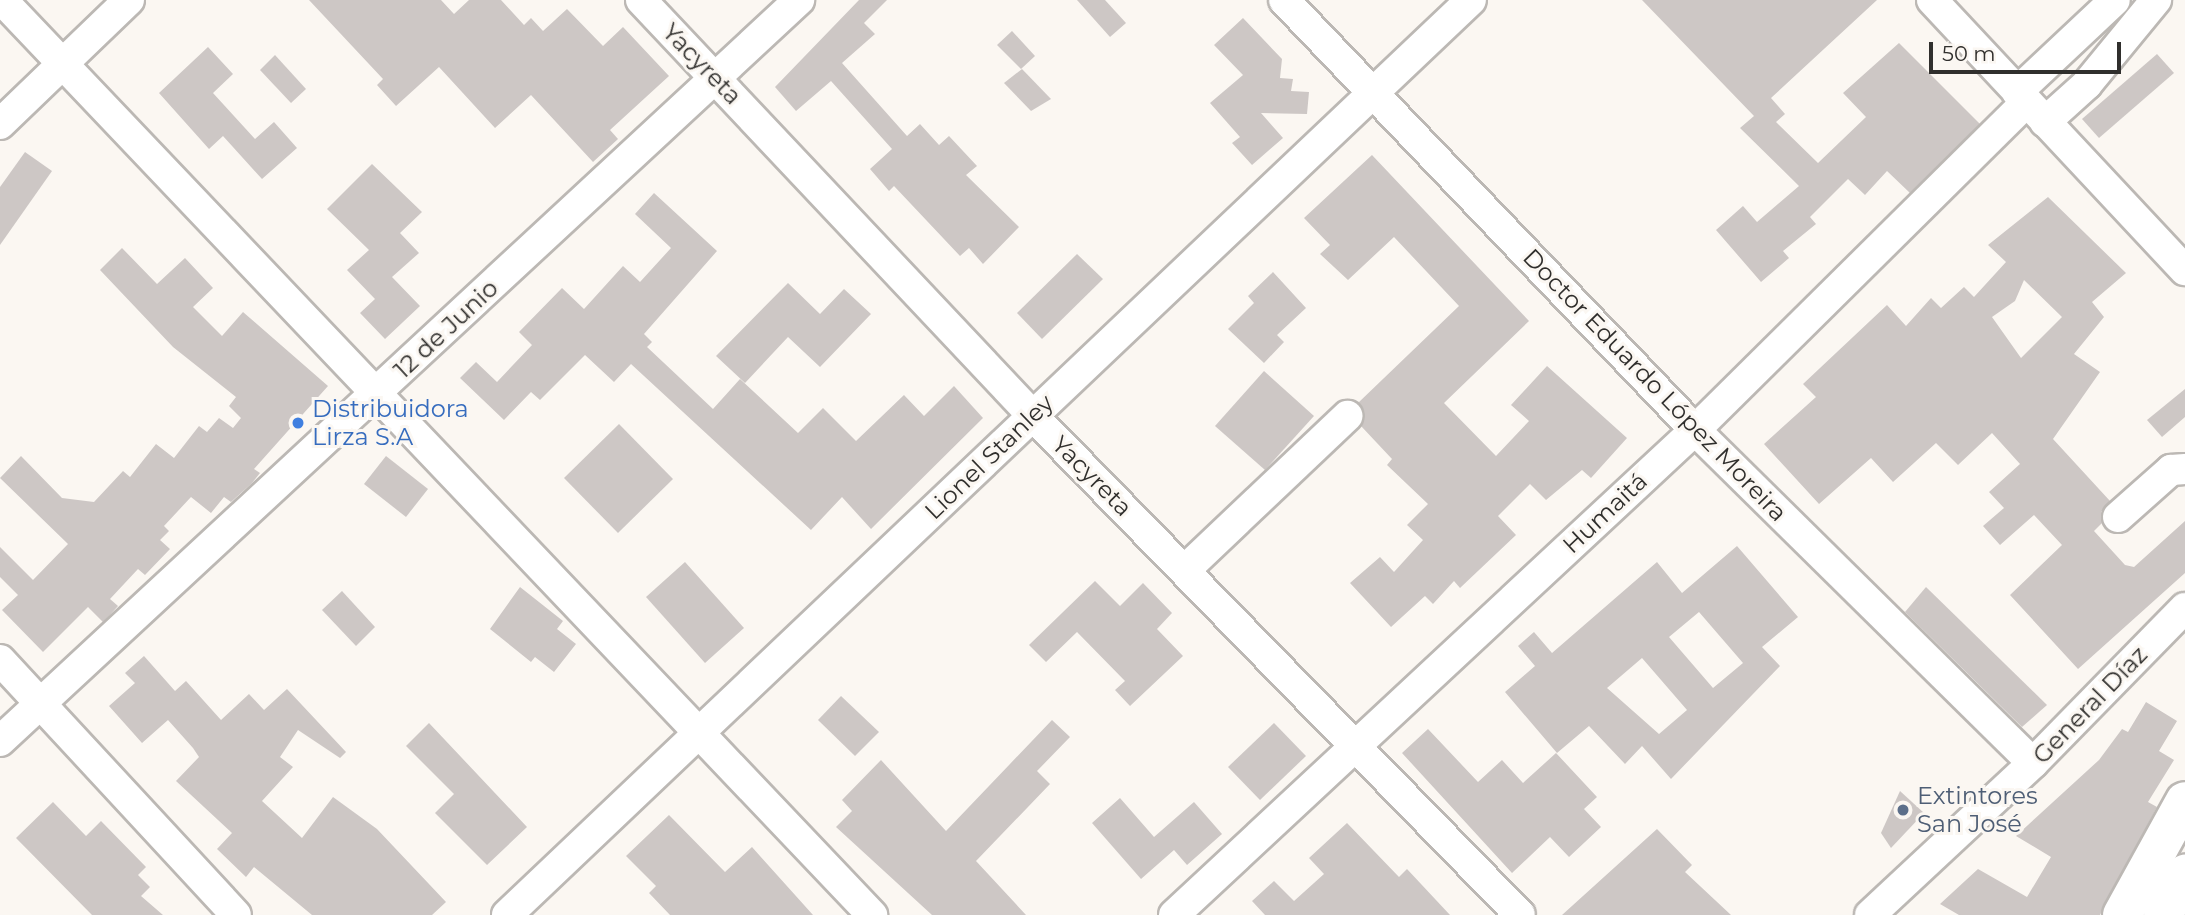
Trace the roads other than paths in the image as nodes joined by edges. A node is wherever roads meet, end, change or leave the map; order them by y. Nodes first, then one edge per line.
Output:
1 (2, 0) edge
2 (129, 0) edge
3 (641, 0) edge
4 (799, 0) edge
5 (1284, 0) edge
6 (1471, 0) edge
7 (1931, 0) edge
8 (2115, 0) edge
9 (2155, 0) edge
10 (61, 65) junction
11 (717, 79) junction
12 (1373, 93) junction
13 (2029, 106) junction
14 (0, 124) edge
15 (2185, 270) edge
16 (374, 396) junction
17 (1033, 416) junction
18 (1347, 416) dead end
19 (1695, 430) junction
20 (2185, 469) edge
21 (2118, 517) dead end
22 (1185, 570) junction
23 (2185, 608) edge
24 (0, 660) edge
25 (39, 704) junction
26 (699, 733) junction
27 (0, 741) edge
28 (1356, 744) junction
29 (2033, 763) junction
30 (2185, 802) edge
31 (2185, 874) edge
32 (236, 915) edge
33 (507, 915) edge
34 (872, 915) edge
35 (1174, 915) edge
36 (1520, 915) edge
37 (1870, 915) edge
38 (2122, 915) edge
39 (2163, 915) edge

1 - 10 street
2 - 10 street
3 - 11 street, Yacyreta
4 - 11 street, 12 de Junio
5 - 12 street, Doctor Eduardo López Moreira
6 - 12 street, Lionel Stanley
7 - 13 street
8 - 13 street
9 - 13 street
10 - 14 street
10 - 16 street
11 - 16 street, 12 de Junio
11 - 17 street, Yacyreta
12 - 17 street, Lionel Stanley
12 - 19 street, Doctor Eduardo López Moreira
13 - 15 street
13 - 19 street, Humaitá
16 - 25 street, 12 de Junio
16 - 26 street
17 - 22 street, Yacyreta
17 - 26 street, Lionel Stanley
18 - 22 street
19 - 28 street, Humaitá
19 - 29 street, Doctor Eduardo López Moreira
20 - 21 street
22 - 28 street, Yacyreta
23 - 29 street, General Díaz
24 - 25 street
25 - 27 street, 12 de Junio
25 - 32 street
26 - 33 street, Lionel Stanley
26 - 34 street
28 - 35 street, Humaitá
28 - 36 street, Yacyreta
29 - 37 street, General Díaz
30 - 38 highway
31 - 39 highway

